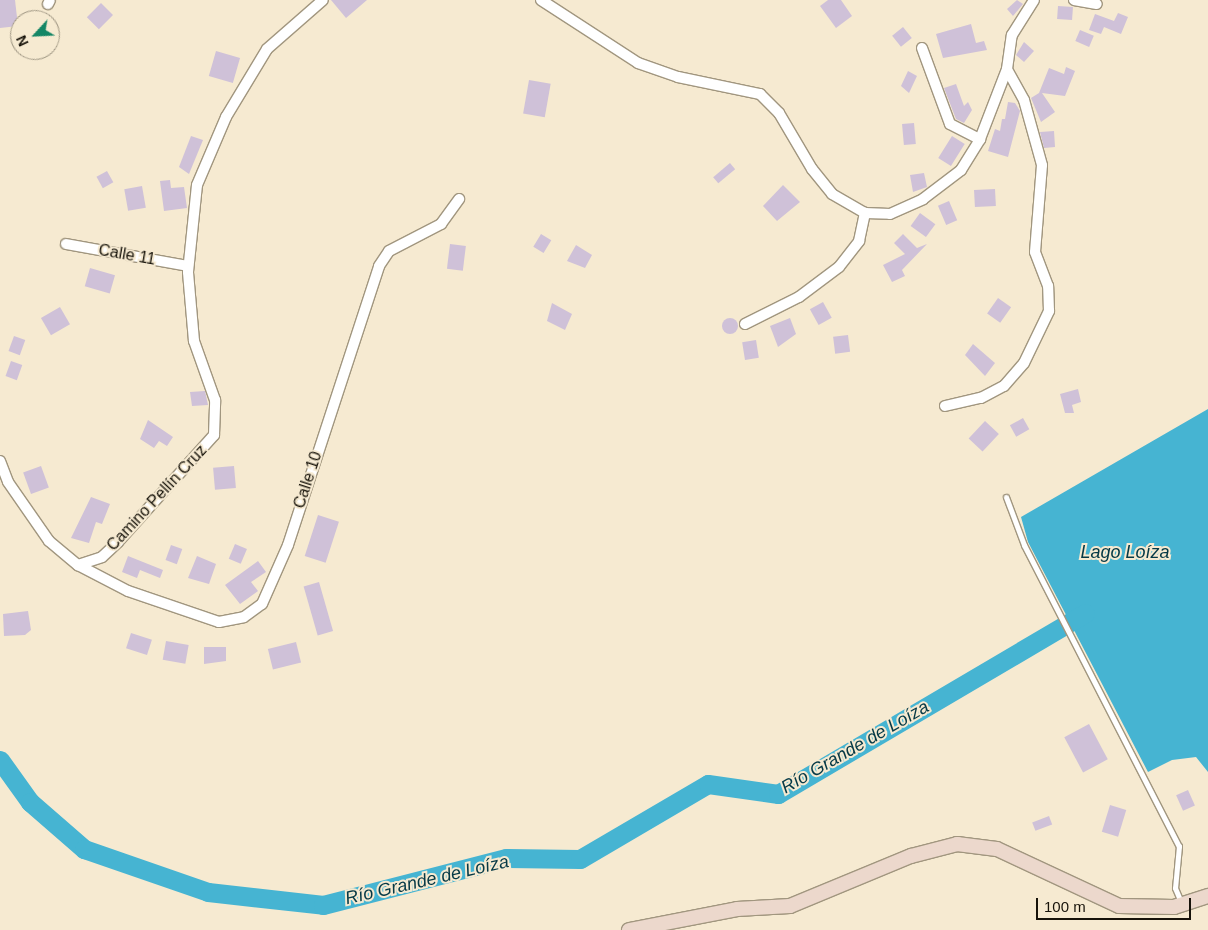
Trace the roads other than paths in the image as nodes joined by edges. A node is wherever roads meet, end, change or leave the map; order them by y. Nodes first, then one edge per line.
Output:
1 (323, 0) edge
2 (541, 0) edge
3 (1040, 0) edge
4 (1074, 0) edge
5 (1032, 4) edge
6 (1097, 4) dead end
7 (922, 48) dead end
8 (1007, 69) junction
9 (980, 140) junction
10 (459, 200) dead end
11 (865, 213) junction
12 (66, 244) dead end
13 (188, 266) junction
14 (745, 324) dead end
15 (945, 406) dead end
16 (0, 461) edge
17 (1006, 497) dead end
18 (78, 565) junction
19 (1208, 896) edge
20 (1182, 905) junction
21 (629, 930) edge

1 - 13 street, Camino Pellín Cruz
2 - 11 street
3 - 5 street
4 - 6 street
5 - 8 street
7 - 9 street
8 - 9 street
8 - 15 street
9 - 11 street
10 - 18 street, Calle 10
11 - 14 street
12 - 13 street, Calle 11
13 - 18 street, Camino Pellín Cruz
16 - 18 street
17 - 20 lane
19 - 20 street
20 - 21 street

